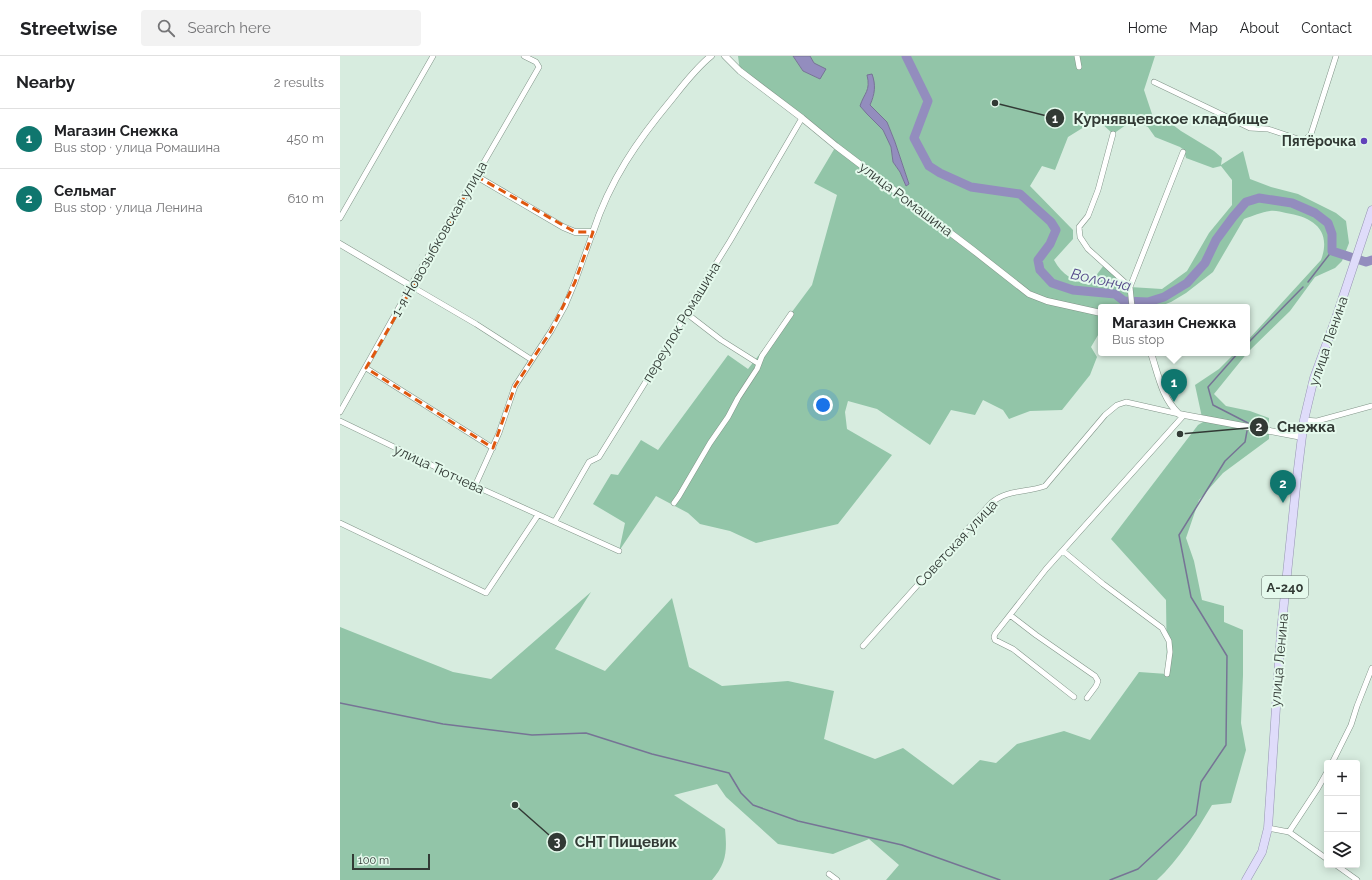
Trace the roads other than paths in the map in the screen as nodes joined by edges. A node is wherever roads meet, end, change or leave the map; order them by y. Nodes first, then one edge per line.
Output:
1 (434, 56) edge
2 (524, 56) edge
3 (725, 56) edge
4 (1077, 56) edge
5 (1336, 56) edge
6 (709, 57) edge
7 (1080, 67) dead end
8 (1154, 82) dead end
9 (802, 118) junction
10 (1113, 134) dead end
11 (1183, 152) dead end
12 (476, 176) junction
13 (1372, 210) edge
14 (340, 218) edge
15 (593, 232) junction
16 (340, 244) edge
17 (411, 286) junction
18 (1130, 287) junction
19 (1132, 304) edge
20 (1098, 312) edge
21 (686, 313) junction
22 (791, 314) dead end
23 (1152, 356) edge
24 (532, 360) junction
25 (759, 364) junction
26 (366, 368) junction
27 (1372, 406) edge
28 (340, 412) edge
29 (1181, 414) junction
30 (1304, 420) junction
31 (340, 421) edge
32 (1302, 437) junction
33 (493, 448) junction
34 (475, 486) junction
35 (674, 503) dead end
36 (538, 515) junction
37 (555, 521) junction
38 (340, 523) edge
39 (619, 551) dead end
40 (1064, 551) junction
41 (1010, 615) junction
42 (863, 646) dead end
43 (1372, 668) edge
44 (1167, 674) dead end
45 (1074, 697) dead end
46 (1087, 698) dead end
47 (1334, 760) edge
48 (1324, 777) edge
49 (1268, 828) junction
50 (1289, 832) junction
51 (1324, 857) edge
52 (1340, 868) edge
53 (829, 874) dead end
54 (837, 880) edge
55 (1246, 880) edge
56 (1357, 880) edge

1 - 14 street
2 - 12 street, 1-я Новозыбковская улица
3 - 9 street, улица Ромашина
4 - 7 street
5 - 8 street
6 - 15 street
9 - 20 street, улица Ромашина
9 - 21 street, переулок Ромашина
10 - 18 street
11 - 18 street
12 - 15 street
12 - 17 street, 1-я Новозыбковская улица
13 - 30 main road, улица Ленина / А-240
15 - 24 street
16 - 17 street
17 - 24 street
17 - 26 street, 1-я Новозыбковская улица
18 - 19 street
21 - 25 street
21 - 37 street, переулок Ромашина
22 - 25 street
23 - 29 street
24 - 33 street
25 - 35 street
26 - 28 street, 1-я Новозыбковская улица
26 - 33 street
27 - 30 street
29 - 32 street
29 - 40 street
29 - 42 street, Советская улица
30 - 32 main road, улица Ленина / А-240
31 - 34 street, улица Тютчева
32 - 49 main road, улица Ленина / А-240
33 - 34 street
34 - 36 street, улица Тютчева
36 - 37 street, улица Тютчева
36 - 38 street
37 - 39 street, улица Тютчева
40 - 41 street
40 - 44 street
41 - 45 street
41 - 46 street
43 - 47 street
48 - 50 street
49 - 50 street
49 - 55 main road, улица Ленина / А-240
50 - 51 street
52 - 56 street
53 - 54 street

